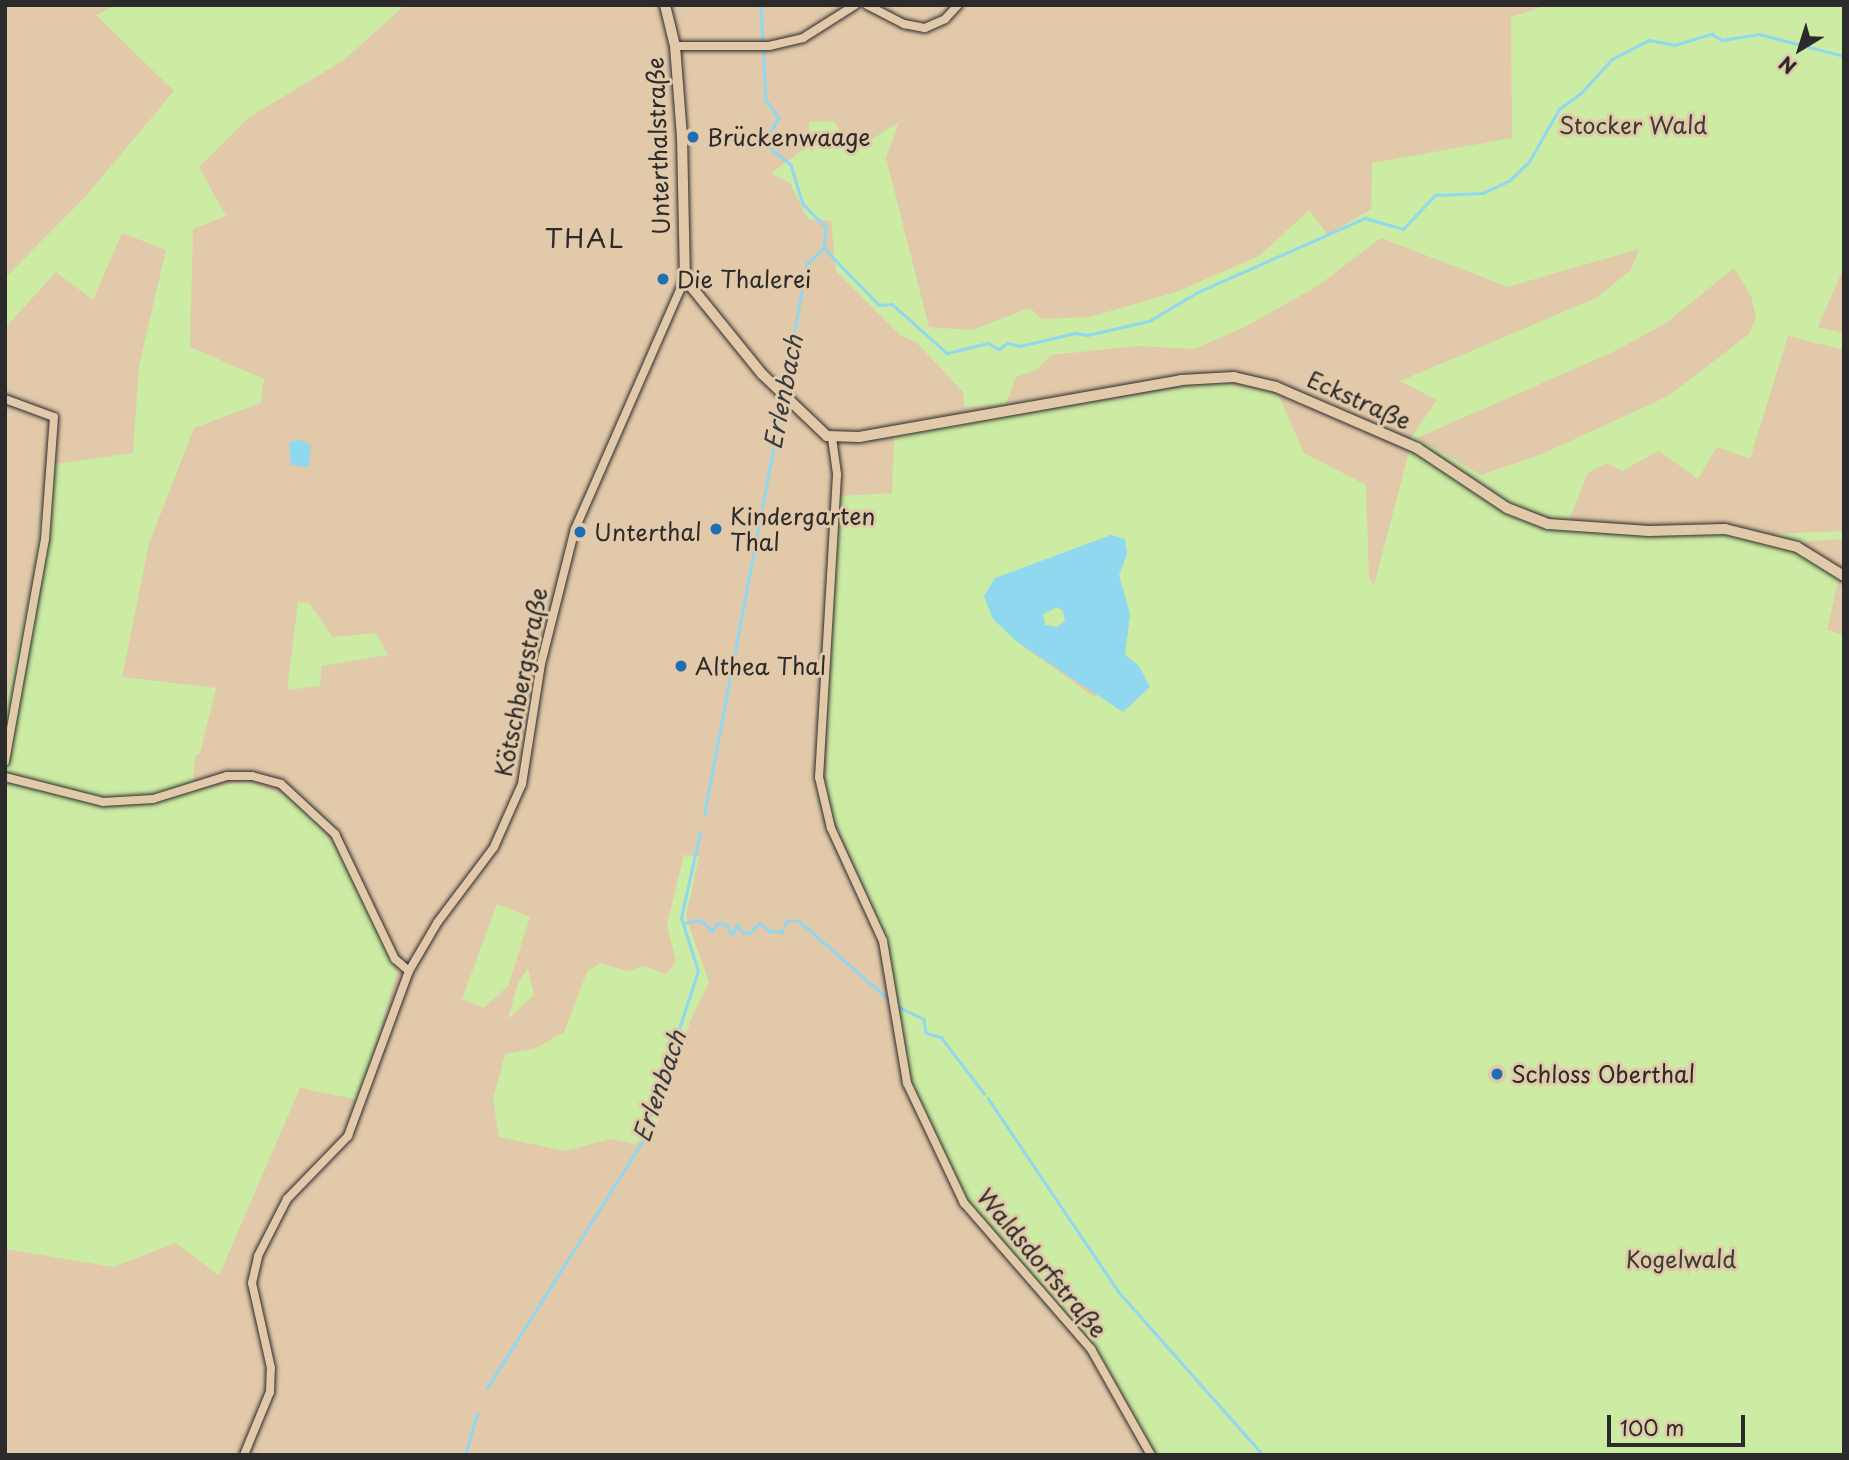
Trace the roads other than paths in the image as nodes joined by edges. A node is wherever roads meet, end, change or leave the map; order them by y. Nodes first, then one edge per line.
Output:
1 (665, 5) edge
2 (855, 5) edge
3 (867, 5) edge
4 (958, 5) edge
5 (675, 46) junction
6 (685, 279) junction
7 (5, 399) edge
8 (832, 438) junction
9 (1844, 576) edge
10 (5, 761) edge
11 (5, 776) edge
12 (409, 971) junction
13 (244, 1455) edge
14 (1151, 1455) edge

1 - 5 street, Unterthalstraße
2 - 5 street
3 - 4 street
5 - 6 street, Unterthalstraße
6 - 8 street
6 - 12 street, Kötschbergstraße
7 - 10 street
8 - 9 street, Eckstraße
8 - 14 street, Waldsdorfstraße
11 - 12 street
12 - 13 street, Kötschbergstraße

